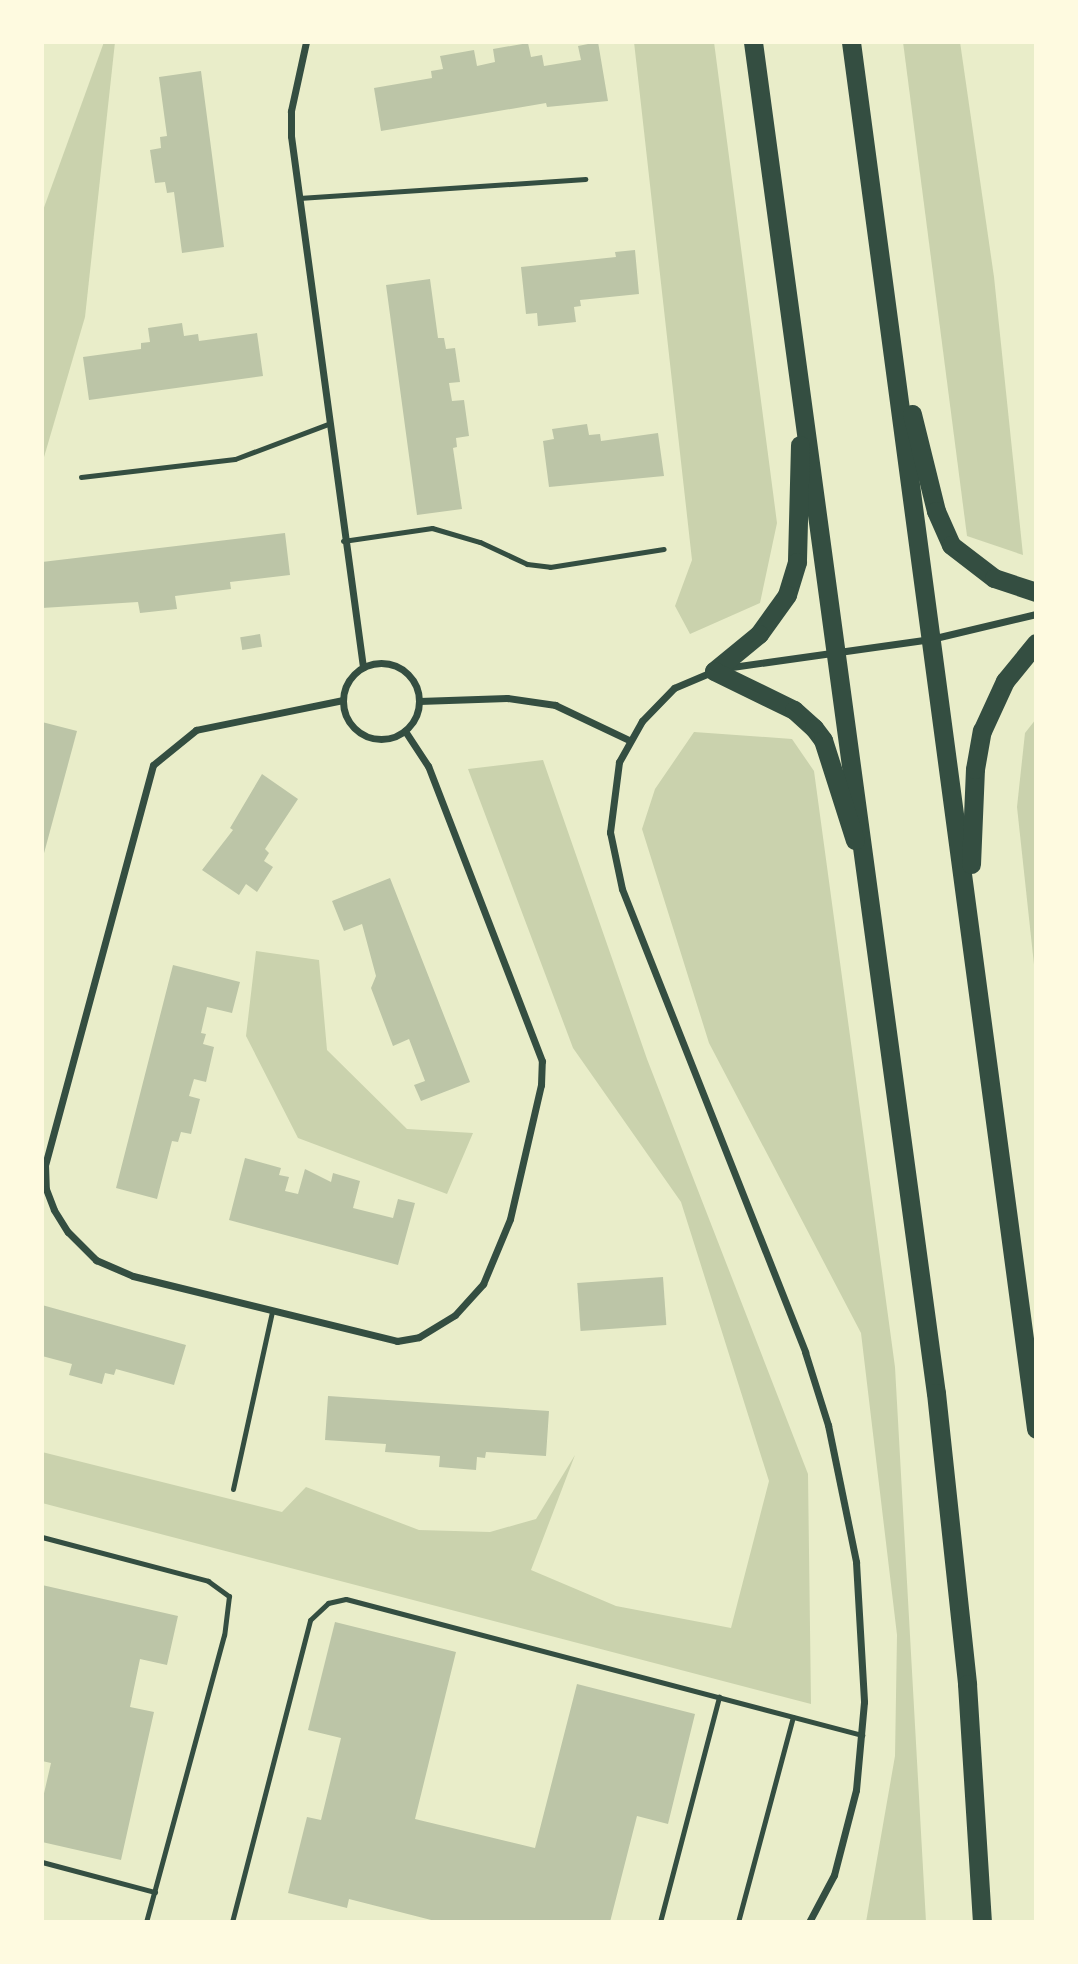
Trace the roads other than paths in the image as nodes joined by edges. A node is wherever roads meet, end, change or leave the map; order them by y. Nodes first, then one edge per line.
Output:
1 (306, 42) edge
2 (753, 42) edge
3 (851, 42) edge
4 (585, 179) dead end
5 (299, 198) junction
6 (894, 349) junction
7 (801, 388) junction
8 (328, 424) junction
9 (81, 477) dead end
10 (343, 541) junction
11 (664, 549) dead end
12 (1036, 592) edge
13 (1036, 614) edge
14 (931, 639) junction
15 (1036, 643) edge
16 (838, 653) junction
17 (363, 667) junction
18 (713, 671) junction
19 (343, 700) junction
20 (419, 701) junction
21 (405, 731) junction
22 (629, 740) junction
23 (868, 878) junction
24 (968, 914) junction
25 (272, 1312) junction
26 (1036, 1429) edge
27 (233, 1489) dead end
28 (42, 1537) edge
29 (719, 1697) junction
30 (793, 1717) junction
31 (862, 1735) junction
32 (42, 1862) edge
33 (155, 1892) junction
34 (146, 1922) edge
35 (232, 1922) edge
36 (660, 1922) edge
37 (738, 1922) edge
38 (809, 1922) edge
39 (982, 1922) edge

1 - 5 street
2 - 7 highway
3 - 6 highway
4 - 5 lane
5 - 8 street
6 - 12 highway
6 - 14 highway
7 - 16 highway
7 - 18 highway
8 - 9 lane
8 - 10 street
10 - 11 lane
10 - 17 street
13 - 14 street
14 - 16 street
14 - 24 highway
15 - 24 highway
16 - 18 street
16 - 23 highway
17 - 19 street
17 - 20 street
18 - 22 street
18 - 23 highway
19 - 21 street
19 - 25 street
20 - 21 street
20 - 22 street
21 - 25 street
22 - 31 street
23 - 39 highway
24 - 26 highway
25 - 27 lane
28 - 33 lane
29 - 30 lane
29 - 35 lane
29 - 36 lane
30 - 31 lane
30 - 37 lane
31 - 38 street
32 - 33 lane
33 - 34 lane

